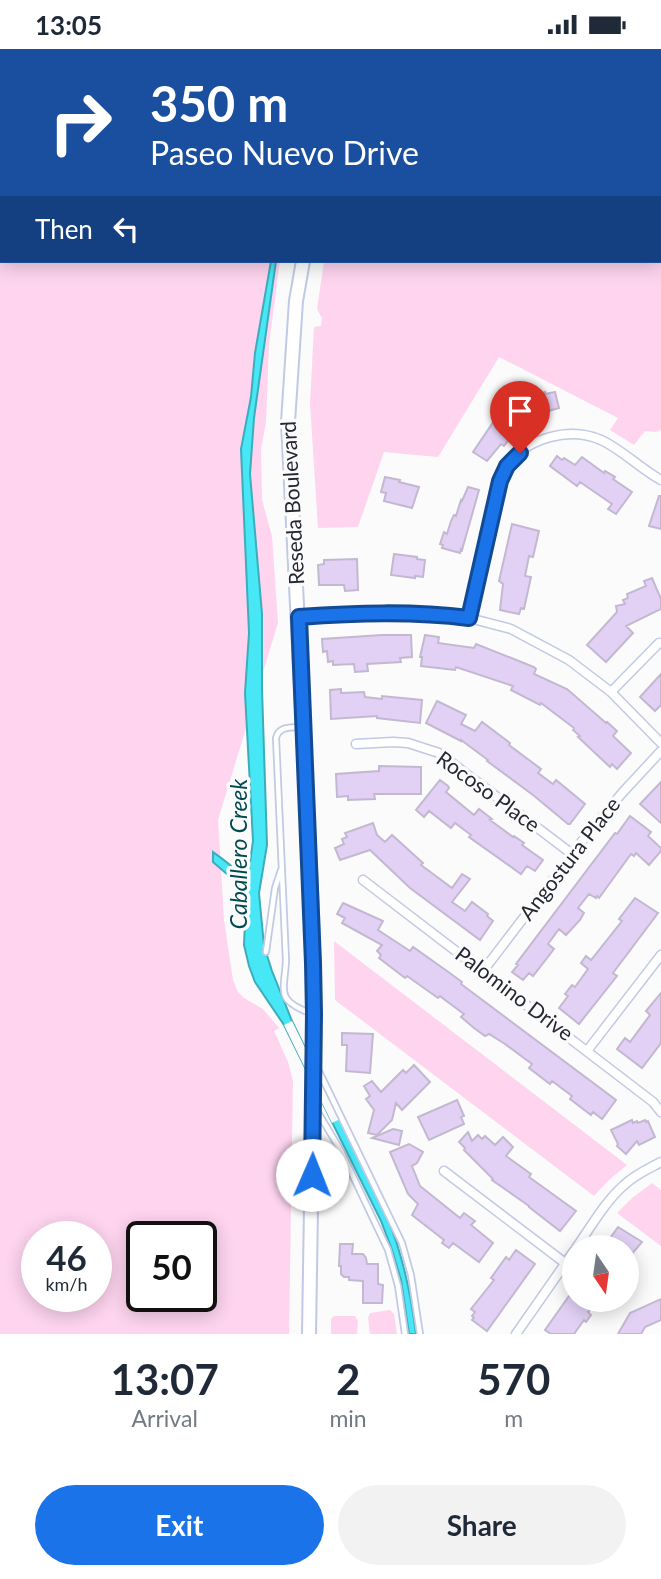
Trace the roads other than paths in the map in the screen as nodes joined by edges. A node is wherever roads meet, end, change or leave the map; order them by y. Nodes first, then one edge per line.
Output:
1 (303, 263) edge
2 (661, 480) edge
3 (299, 617) junction
4 (469, 618) junction
5 (659, 643) dead end
6 (611, 692) junction
7 (304, 727) junction
8 (661, 743) edge
9 (356, 744) dead end
10 (661, 751) edge
11 (572, 854) junction
12 (282, 866) junction
13 (363, 880) dead end
14 (266, 952) dead end
15 (661, 955) edge
16 (483, 971) junction
17 (314, 1014) junction
18 (587, 1051) junction
19 (314, 1063) junction
20 (314, 1105) junction
21 (661, 1112) edge
22 (661, 1162) edge
23 (444, 1171) dead end
24 (585, 1235) edge
25 (562, 1261) edge
26 (562, 1267) edge
27 (309, 1334) edge
28 (405, 1334) edge
29 (420, 1334) edge
30 (516, 1334) edge

1 - 3 main road, Reseda Boulevard
2 - 4 street
3 - 4 street
3 - 7 main road, Reseda Boulevard
4 - 6 street
5 - 6 street
6 - 8 street
7 - 12 lane
7 - 17 main road, Reseda Boulevard
9 - 11 street, Rocoso Place
10 - 11 street, Angostura Place
11 - 16 street, Angostura Place
12 - 14 lane
12 - 17 lane
13 - 16 street, Palomino Drive
15 - 18 street
16 - 18 street, Palomino Drive
17 - 19 main road, Reseda Boulevard
18 - 21 street, Palomino Drive
19 - 20 main road, Reseda Boulevard
19 - 29 lane
20 - 27 main road, Reseda Boulevard
20 - 28 lane
22 - 24 street
23 - 25 street
26 - 30 street

